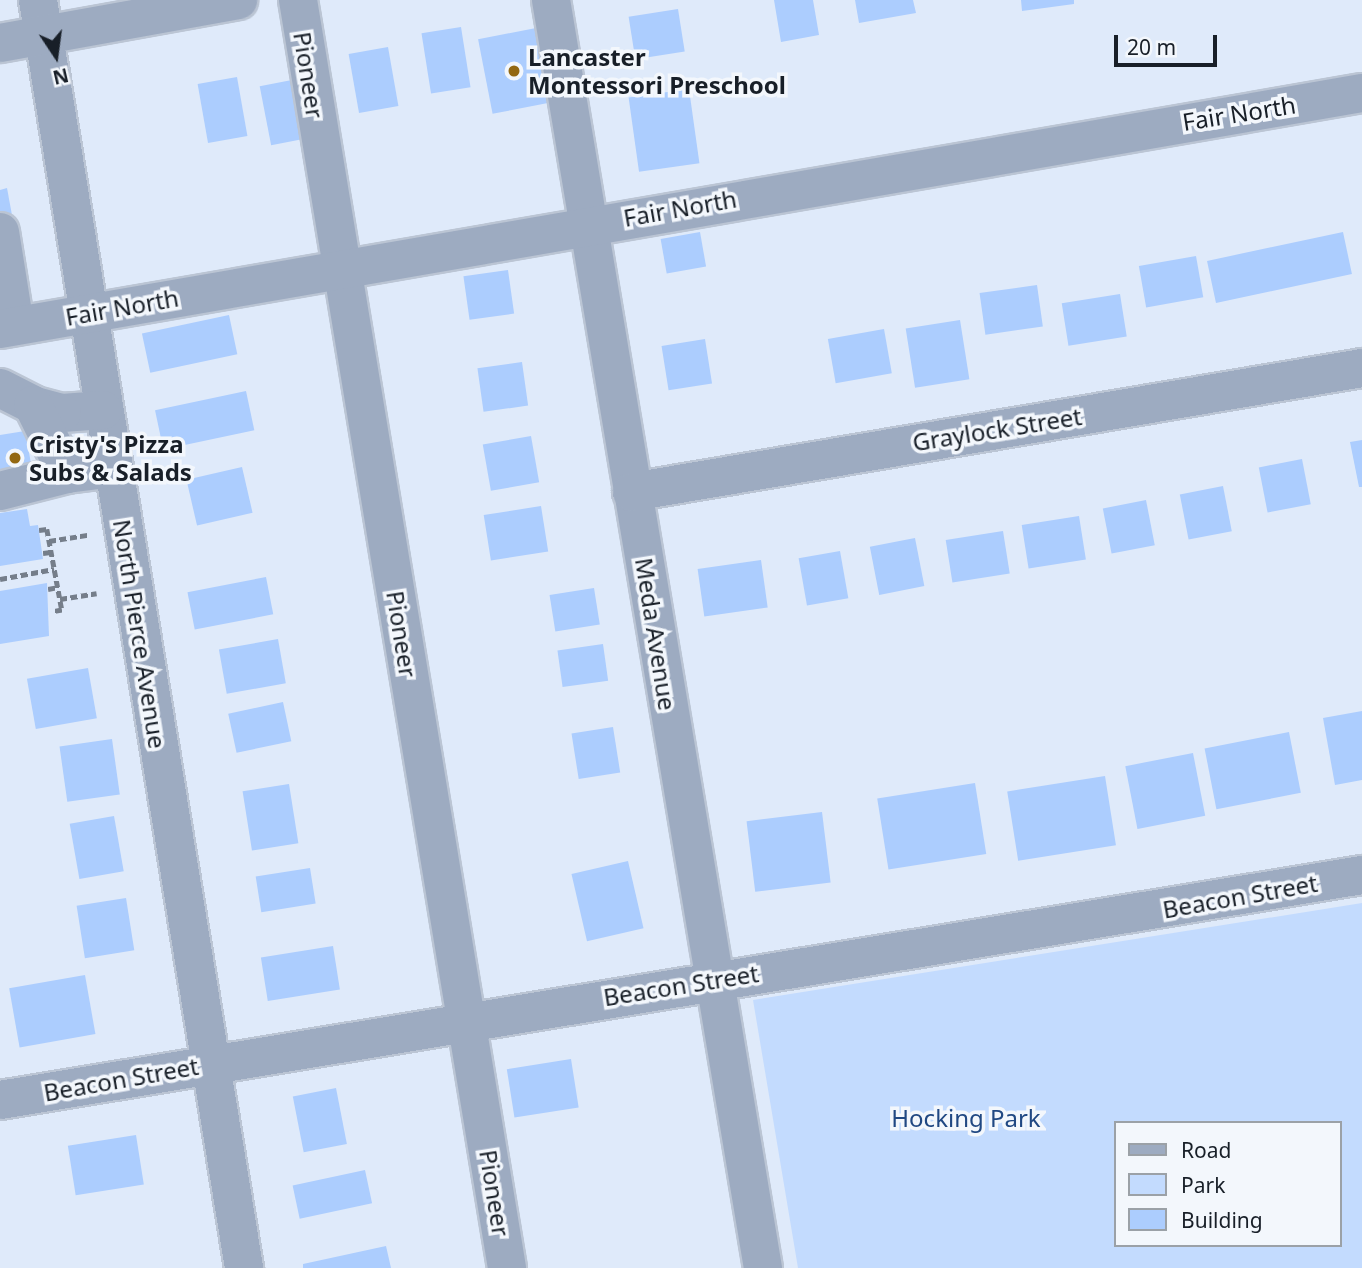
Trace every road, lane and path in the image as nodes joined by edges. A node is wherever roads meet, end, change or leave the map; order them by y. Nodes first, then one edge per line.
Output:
1 (238, 0) edge
2 (298, 0) edge
3 (551, 0) edge
4 (41, 18) edge
5 (0, 43) edge
6 (1362, 93) edge
7 (587, 224) junction
8 (0, 232) edge
9 (342, 266) junction
10 (87, 314) junction
11 (7, 328) edge
12 (1362, 368) edge
13 (17, 396) edge
14 (103, 410) junction
15 (113, 468) junction
16 (67, 474) junction
17 (0, 491) edge
18 (632, 492) junction
19 (39, 530) dead end
20 (88, 535) dead end
21 (49, 541) junction
22 (51, 552) junction
23 (43, 553) dead end
24 (54, 569) junction
25 (0, 579) edge
26 (58, 587) junction
27 (48, 589) dead end
28 (98, 593) dead end
29 (60, 599) junction
30 (52, 611) dead end
31 (1362, 875) edge
32 (714, 979) junction
33 (466, 1021) junction
34 (210, 1064) junction
35 (0, 1100) edge
36 (244, 1268) edge
37 (507, 1268) edge
38 (763, 1268) edge

1 - 4 street
2 - 9 street, Pioneer
3 - 7 street, Meda Avenue
4 - 5 street
4 - 10 street, North Pierce Avenue
6 - 7 street, Fair North
7 - 9 street, Fair North
7 - 18 street, Meda Avenue
8 - 11 street
9 - 10 street, Fair North
9 - 33 street, Pioneer
10 - 11 street, Fair North
10 - 14 street, North Pierce Avenue
12 - 18 street, Graylock Street
13 - 14 street
13 - 16 street
14 - 15 street, North Pierce Avenue
15 - 16 street
15 - 34 street, North Pierce Avenue
16 - 17 street
18 - 32 street, Meda Avenue
19 - 21 path
20 - 21 path
21 - 22 path
22 - 23 path
22 - 24 path
24 - 25 path
24 - 26 path
26 - 27 path
26 - 29 path
28 - 29 path
29 - 30 path
31 - 32 street, Beacon Street
32 - 33 street, Beacon Street
32 - 38 street, Meda Avenue
33 - 34 street, Beacon Street
33 - 37 street, Pioneer
34 - 35 street, Beacon Street
34 - 36 street, North Pierce Avenue

